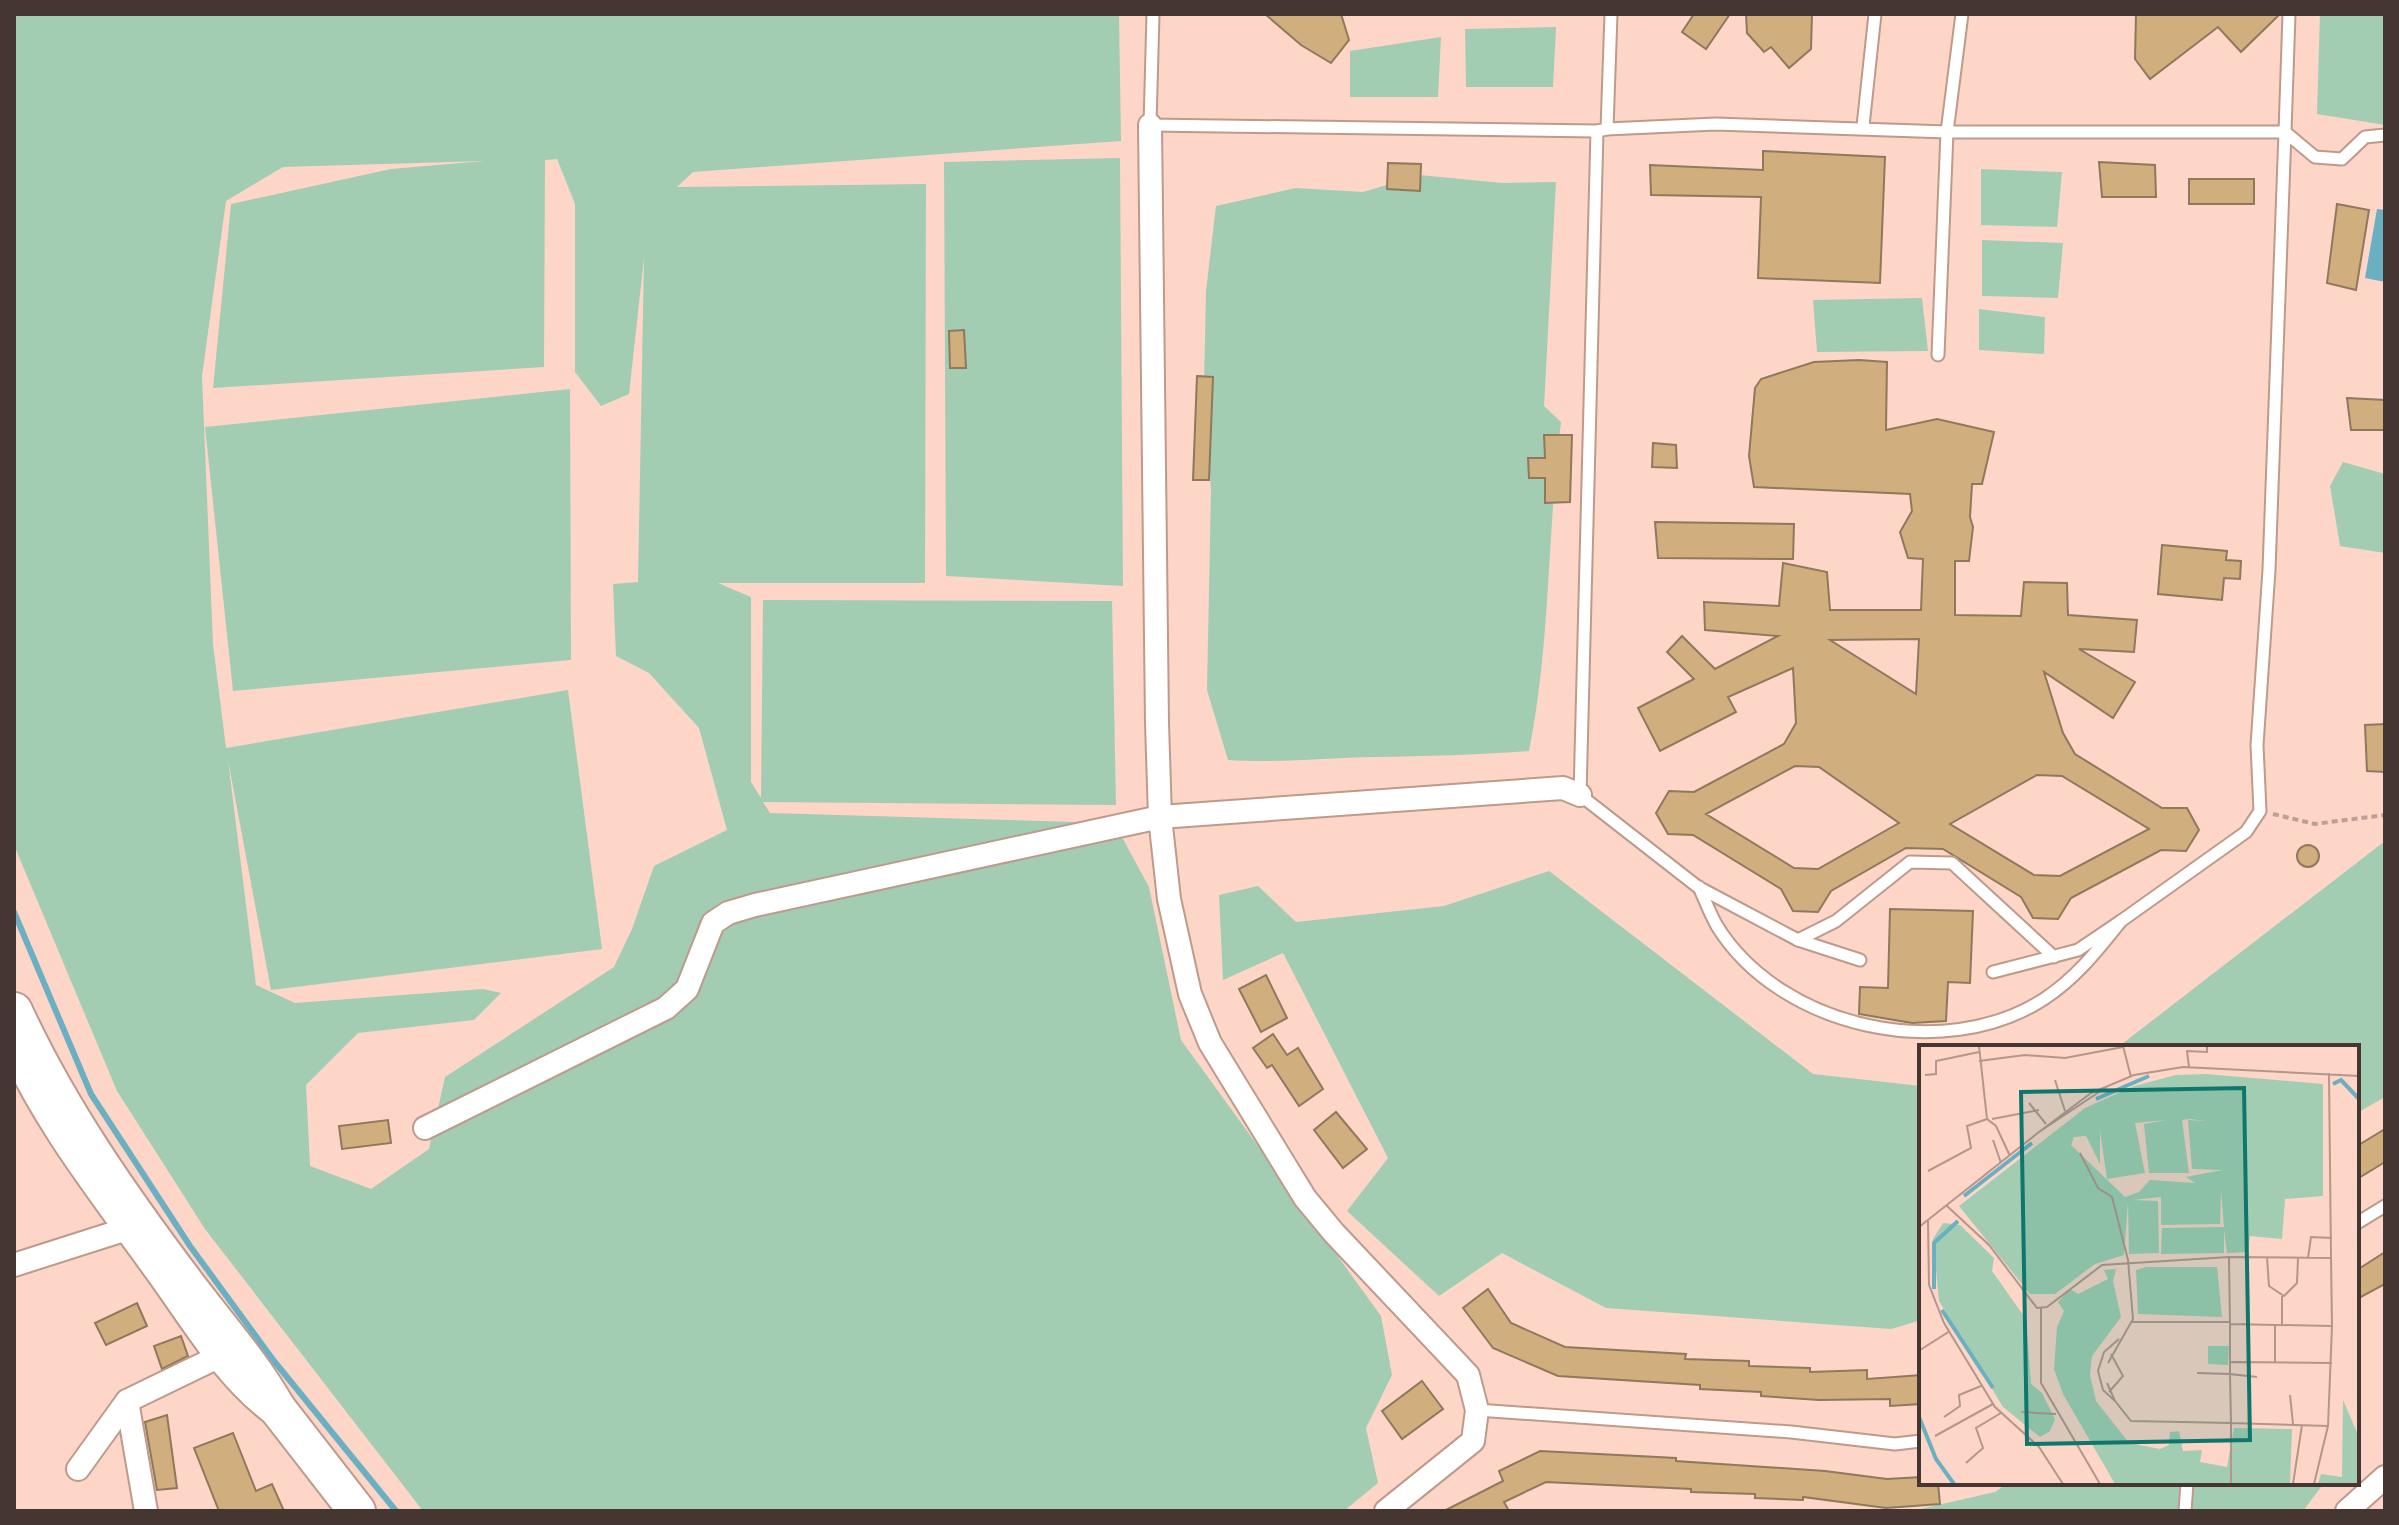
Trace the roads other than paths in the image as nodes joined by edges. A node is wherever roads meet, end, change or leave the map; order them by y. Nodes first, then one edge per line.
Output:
1 (1153, 14) edge
2 (1611, 14) edge
3 (1875, 14) edge
4 (1962, 14) edge
5 (2289, 14) edge
6 (1150, 125) junction
7 (1863, 126) junction
8 (1602, 130) junction
9 (1947, 132) junction
10 (2285, 132) junction
11 (2385, 135) edge
12 (1938, 355) dead end
13 (1580, 795) junction
14 (1160, 817) junction
15 (1698, 887) junction
16 (2121, 921) junction
17 (1798, 940) junction
18 (2054, 957) junction
19 (1860, 960) dead end
20 (1993, 972) dead end
21 (14, 1011) edge
22 (14, 1038) edge
23 (425, 1128) dead end
24 (2385, 1206) edge
25 (2359, 1222) edge
26 (133, 1227) junction
27 (14, 1265) edge
28 (224, 1354) junction
29 (127, 1401) junction
30 (277, 1408) junction
31 (1477, 1410) junction
32 (1919, 1441) edge
33 (78, 1469) dead end
34 (2385, 1477) edge
35 (2187, 1485) edge
36 (146, 1511) edge
37 (357, 1511) edge
38 (1386, 1511) edge
39 (2185, 1511) edge
40 (2347, 1511) edge

1 - 6 lane
2 - 8 lane
3 - 7 lane
4 - 9 lane
5 - 10 lane
6 - 8 lane
6 - 14 street
7 - 8 lane
7 - 9 lane
8 - 13 lane
9 - 10 lane
9 - 12 lane
10 - 11 lane
10 - 16 lane
13 - 14 street
13 - 15 lane
14 - 23 street
14 - 31 street
15 - 16 lane
15 - 17 lane
16 - 18 lane
17 - 18 lane
17 - 19 lane
18 - 20 lane
21 - 30 main road
22 - 26 main road
24 - 25 lane
26 - 27 street
26 - 28 main road
28 - 29 street
28 - 30 main road
29 - 33 street
29 - 36 street
30 - 37 main road
31 - 32 lane
31 - 38 street
34 - 40 street
35 - 39 lane

